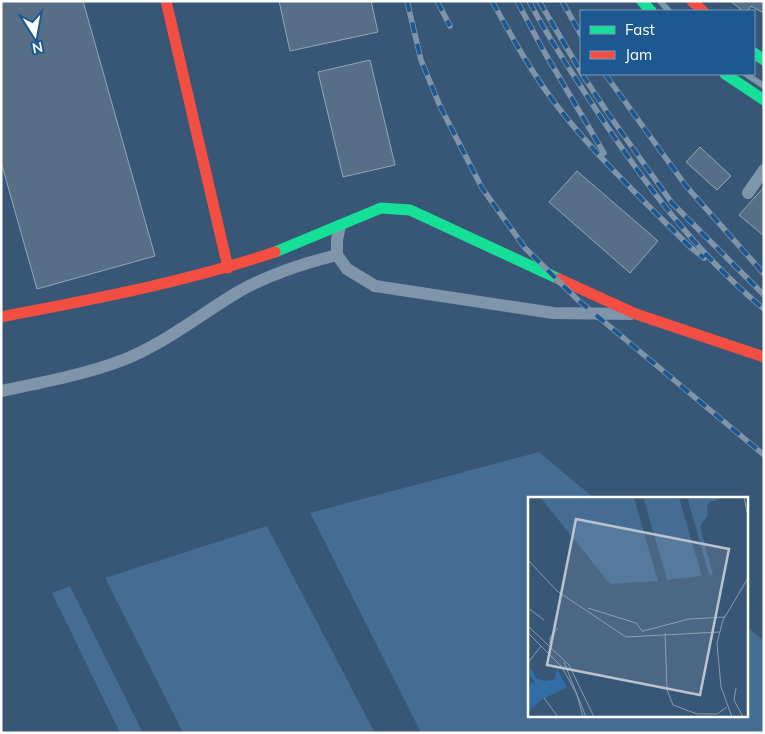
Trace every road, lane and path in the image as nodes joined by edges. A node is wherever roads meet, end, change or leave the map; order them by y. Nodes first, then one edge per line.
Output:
1 (166, 1) edge
2 (642, 1) edge
3 (692, 1) edge
4 (651, 10) edge
5 (702, 10) edge
6 (726, 75) edge
7 (748, 75) edge
8 (764, 86) edge
9 (764, 100) edge
10 (764, 170) edge
11 (748, 193) dead end
12 (340, 226) junction
13 (338, 255) junction
14 (228, 268) junction
15 (636, 314) junction
16 (1, 317) edge
17 (764, 357) edge
18 (1, 391) edge

1 - 14 main road
2 - 4 main road
3 - 5 main road
6 - 9 main road
7 - 8 lane
10 - 11 street
12 - 13 street
12 - 14 main road
12 - 15 main road
13 - 15 street
13 - 18 street
14 - 16 main road
15 - 17 main road

